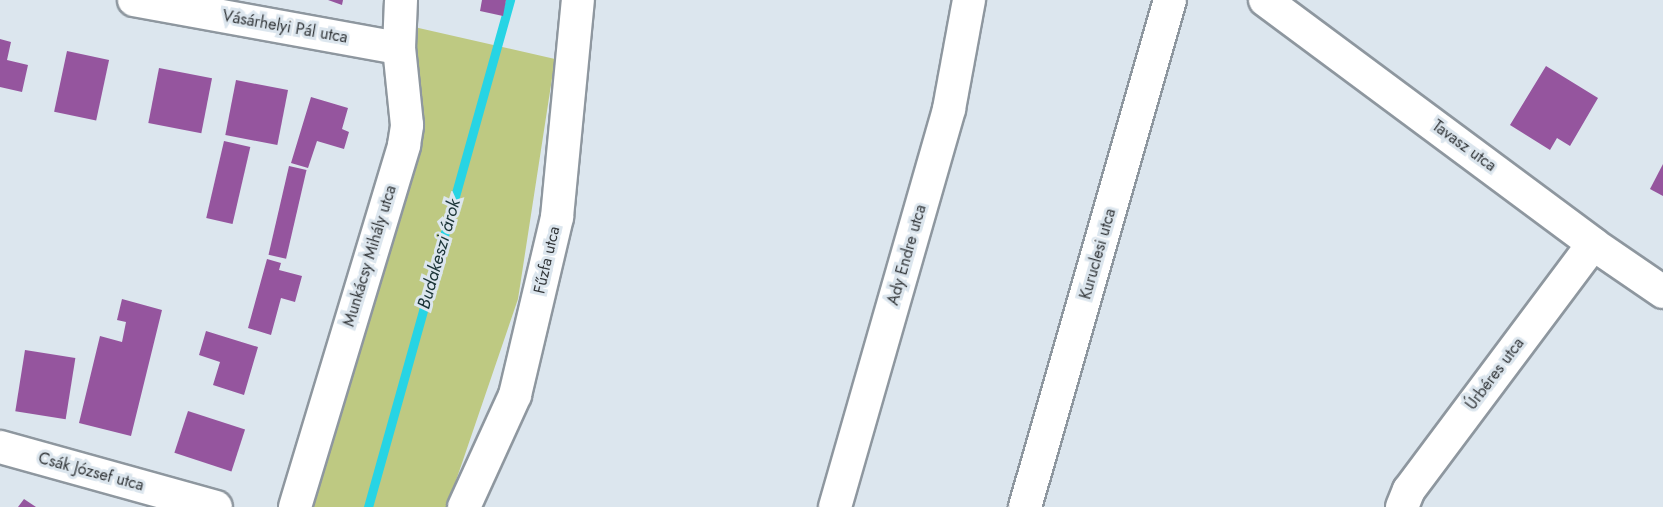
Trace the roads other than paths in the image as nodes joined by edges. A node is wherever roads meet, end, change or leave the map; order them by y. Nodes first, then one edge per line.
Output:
1 (134, 0) edge
2 (401, 0) edge
3 (578, 0) edge
4 (969, 0) edge
5 (1170, 0) edge
6 (1264, 0) edge
7 (399, 48) junction
8 (1593, 244) junction
9 (1663, 292) edge
10 (0, 447) edge
11 (216, 507) edge
12 (295, 507) edge
13 (464, 507) edge
14 (834, 507) edge
15 (1025, 507) edge
16 (1402, 507) edge

1 - 7 street, Vásárhelyi Pál utca
2 - 7 street, Munkácsy Mihály utca
3 - 13 street, Fűzfa utca
4 - 14 street, Ady Endre utca
5 - 15 street, Kuruclesi utca
6 - 8 street, Tavasz utca
7 - 12 street, Munkácsy Mihály utca
8 - 9 street, Tavasz utca
8 - 16 street, Úrbéres utca
10 - 11 street, Csák József utca

